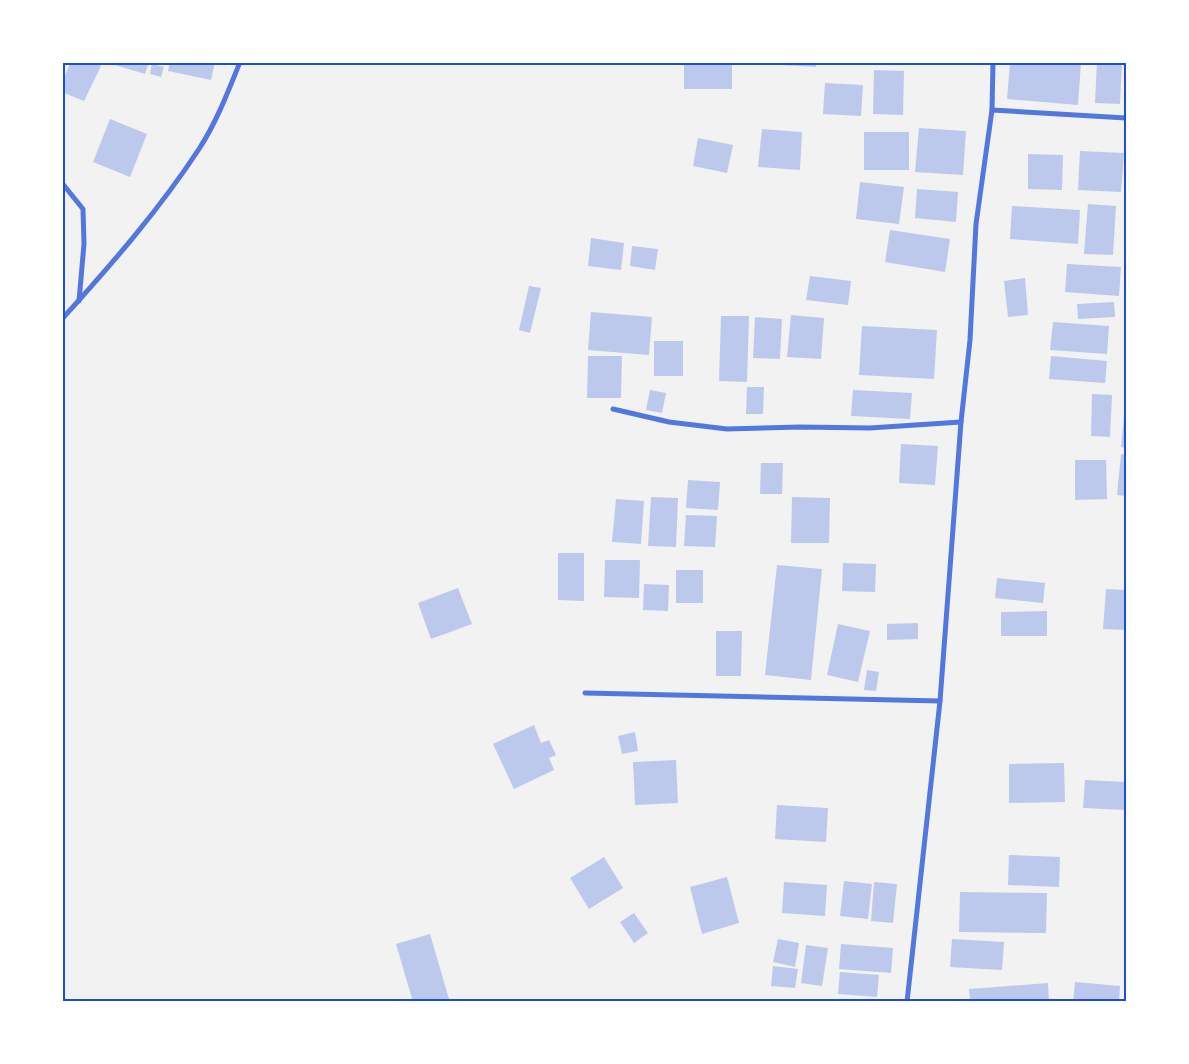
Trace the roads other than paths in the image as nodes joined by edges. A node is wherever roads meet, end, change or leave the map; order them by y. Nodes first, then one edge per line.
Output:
1 (240, 62) edge
2 (993, 62) edge
3 (992, 110) junction
4 (1126, 118) edge
5 (62, 183) edge
6 (79, 301) junction
7 (62, 320) edge
8 (613, 409) dead end
9 (961, 422) junction
10 (585, 693) dead end
11 (940, 702) junction
12 (907, 1002) edge

1 - 6 street
2 - 3 street
3 - 4 street
3 - 9 street
5 - 6 street
6 - 7 street
8 - 9 street
9 - 11 street
10 - 11 street
11 - 12 street

